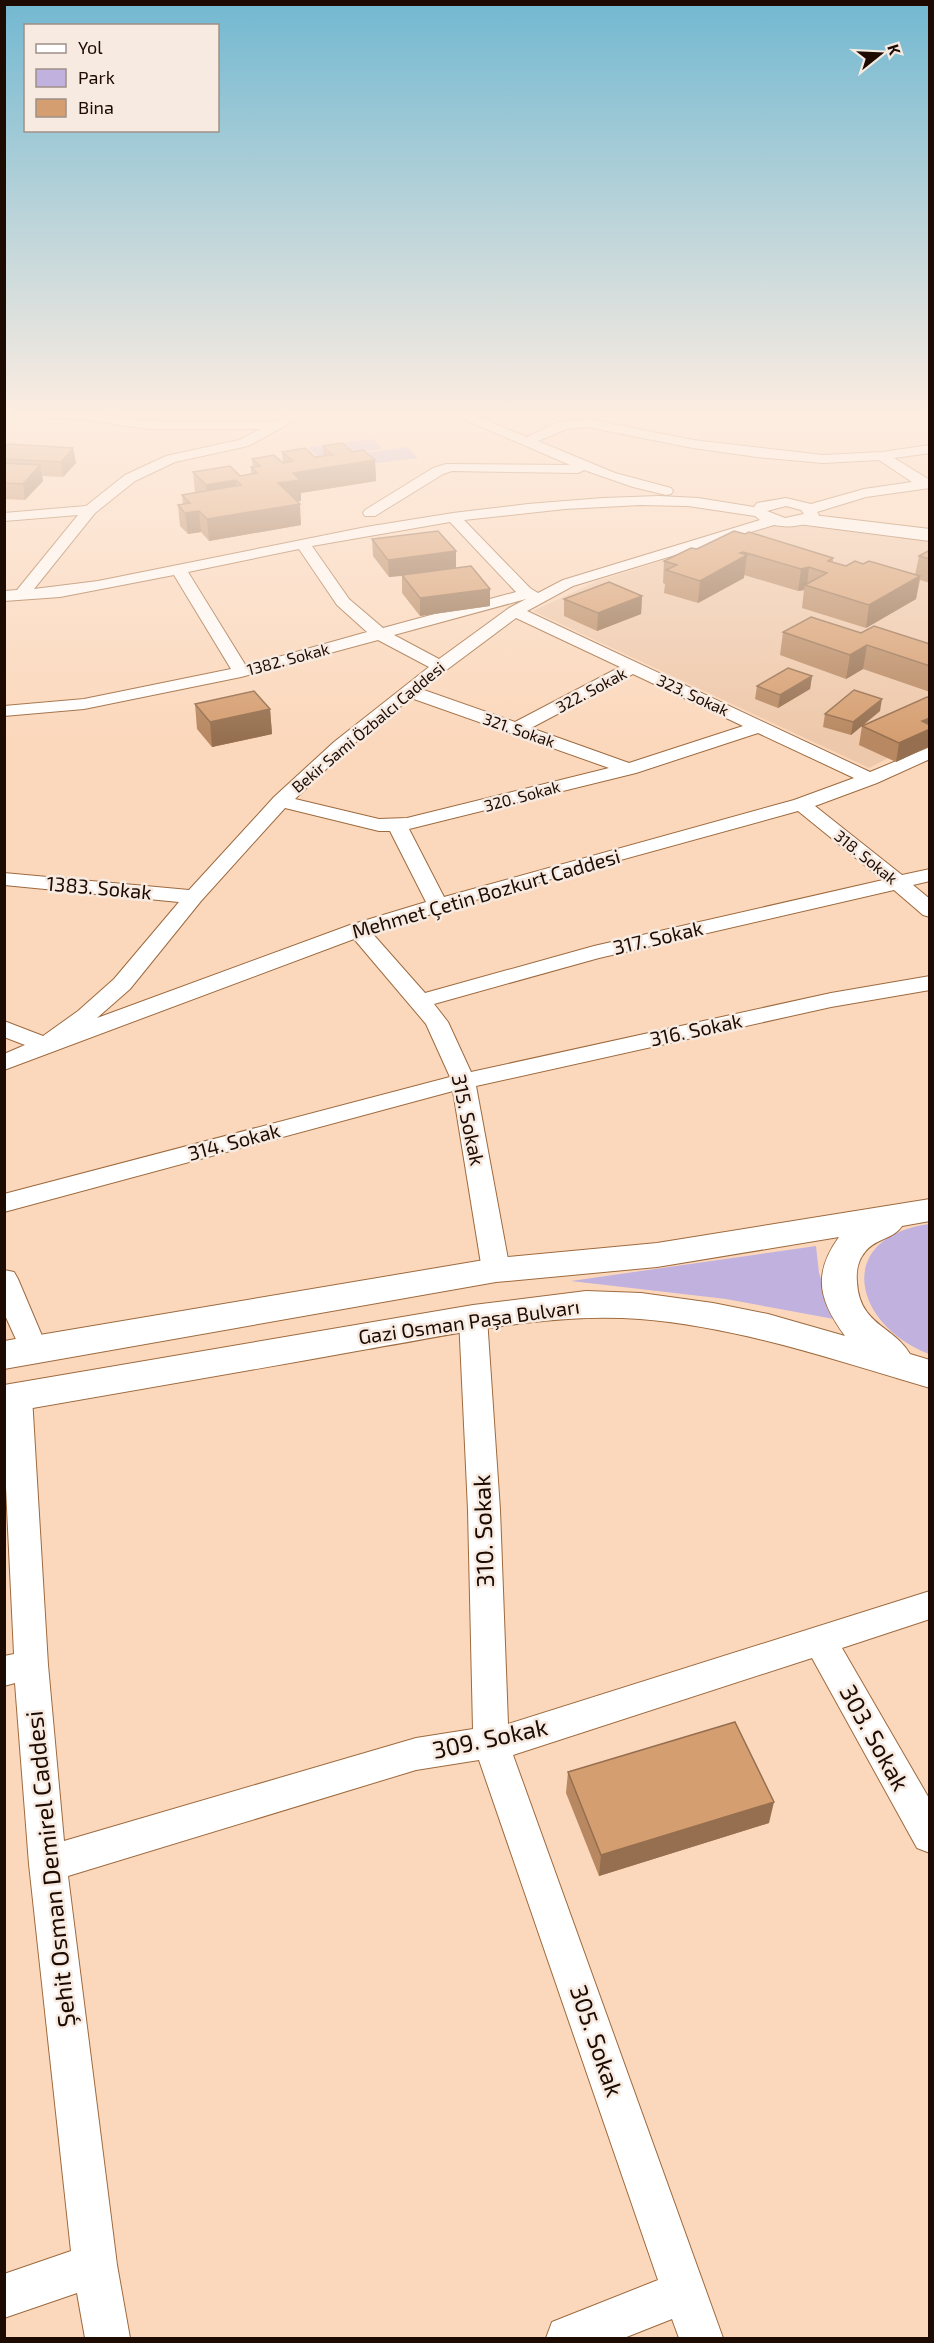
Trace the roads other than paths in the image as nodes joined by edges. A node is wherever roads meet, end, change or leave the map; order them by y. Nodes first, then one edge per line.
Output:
1 (81, 521) edge
2 (380, 521) edge
3 (429, 521) edge
4 (457, 521) edge
5 (744, 521) edge
6 (851, 521) edge
7 (877, 521) edge
8 (930, 527) edge
9 (930, 535) edge
10 (303, 544) junction
11 (179, 570) junction
12 (568, 583) junction
13 (38, 592) junction
14 (22, 594) junction
15 (526, 594) junction
16 (4, 596) edge
17 (515, 611) junction
18 (380, 634) junction
19 (440, 666) junction
20 (633, 667) junction
21 (242, 672) junction
22 (409, 691) junction
23 (4, 711) edge
24 (760, 726) junction
25 (516, 729) junction
26 (930, 752) edge
27 (629, 769) junction
28 (870, 779) junction
29 (281, 801) junction
30 (801, 804) junction
31 (396, 824) junction
32 (930, 875) edge
33 (4, 879) edge
34 (898, 882) junction
35 (194, 897) junction
36 (438, 905) junction
37 (930, 911) edge
38 (358, 930) junction
39 (930, 983) edge
40 (420, 1000) junction
41 (4, 1028) edge
42 (45, 1045) junction
43 (4, 1063) edge
44 (463, 1081) junction
45 (4, 1203) edge
46 (923, 1213) edge
47 (496, 1270) junction
48 (4, 1279) edge
49 (473, 1318) junction
50 (19, 1352) edge
51 (922, 1375) edge
52 (10, 1398) edge
53 (930, 1605) edge
54 (819, 1639) junction
55 (18, 1668) edge
56 (491, 1743) junction
57 (930, 1836) edge
58 (48, 1864) junction
59 (95, 2265) junction
60 (685, 2292) junction
61 (4, 2296) edge
62 (107, 2338) edge
63 (568, 2338) edge
64 (701, 2338) edge

1 - 14 street
2 - 13 street
3 - 10 street
4 - 15 street
5 - 12 street, Bekir Sami Özbalcı Caddesi
6 - 9 main road
7 - 8 main road
10 - 11 street
10 - 18 street
11 - 13 street
11 - 21 street
12 - 15 street, 1382. Sokak
12 - 17 street, Bekir Sami Özbalcı Caddesi
13 - 14 street
14 - 16 street
15 - 18 street, 1382. Sokak
17 - 19 street, Bekir Sami Özbalcı Caddesi
17 - 20 street, 323. Sokak
18 - 19 street
18 - 21 street, 1382. Sokak
19 - 22 street, Bekir Sami Özbalcı Caddesi
20 - 24 street, 323. Sokak
20 - 25 street, 322. Sokak
21 - 23 street, 1382. Sokak
22 - 25 street, 321. Sokak
22 - 29 street, Bekir Sami Özbalcı Caddesi
24 - 27 street, 320. Sokak
24 - 28 street, 323. Sokak
25 - 27 street, 321. Sokak
26 - 28 street, Mehmet Çetin Bozkurt Caddesi
27 - 31 street, 320. Sokak
28 - 30 street, Mehmet Çetin Bozkurt Caddesi
29 - 31 street, 320. Sokak
29 - 35 street, Bekir Sami Özbalcı Caddesi
30 - 34 street, 318. Sokak
30 - 36 street, Mehmet Çetin Bozkurt Caddesi
31 - 36 street
32 - 34 street, 317. Sokak
33 - 35 street, 1383. Sokak
34 - 37 street, 318. Sokak
34 - 40 street, 317. Sokak
35 - 42 street, Bekir Sami Özbalcı Caddesi
36 - 38 street, Mehmet Çetin Bozkurt Caddesi
38 - 40 street, 315. Sokak
38 - 42 street, Mehmet Çetin Bozkurt Caddesi
39 - 44 street, 316. Sokak
40 - 44 street, 315. Sokak
41 - 42 street
42 - 43 street, Bekir Sami Özbalcı Caddesi
44 - 45 street, 314. Sokak
44 - 47 street, 315. Sokak
46 - 47 main road
46 - 51 main road
47 - 50 main road
48 - 50 street
49 - 51 main road, Gazi Osman Paşa Bulvarı
49 - 52 main road, Gazi Osman Paşa Bulvarı
49 - 56 street, 310. Sokak
52 - 55 street, Şehit Osman Demirel Caddesi
53 - 54 street, 309. Sokak
54 - 56 street, 309. Sokak
54 - 57 street, 303. Sokak
55 - 58 street, Şehit Osman Demirel Caddesi
56 - 58 street, 309. Sokak
56 - 60 street, 305. Sokak
58 - 59 street, Şehit Osman Demirel Caddesi
59 - 61 street
59 - 62 street, Şehit Osman Demirel Caddesi
60 - 63 street
60 - 64 street, 305. Sokak

